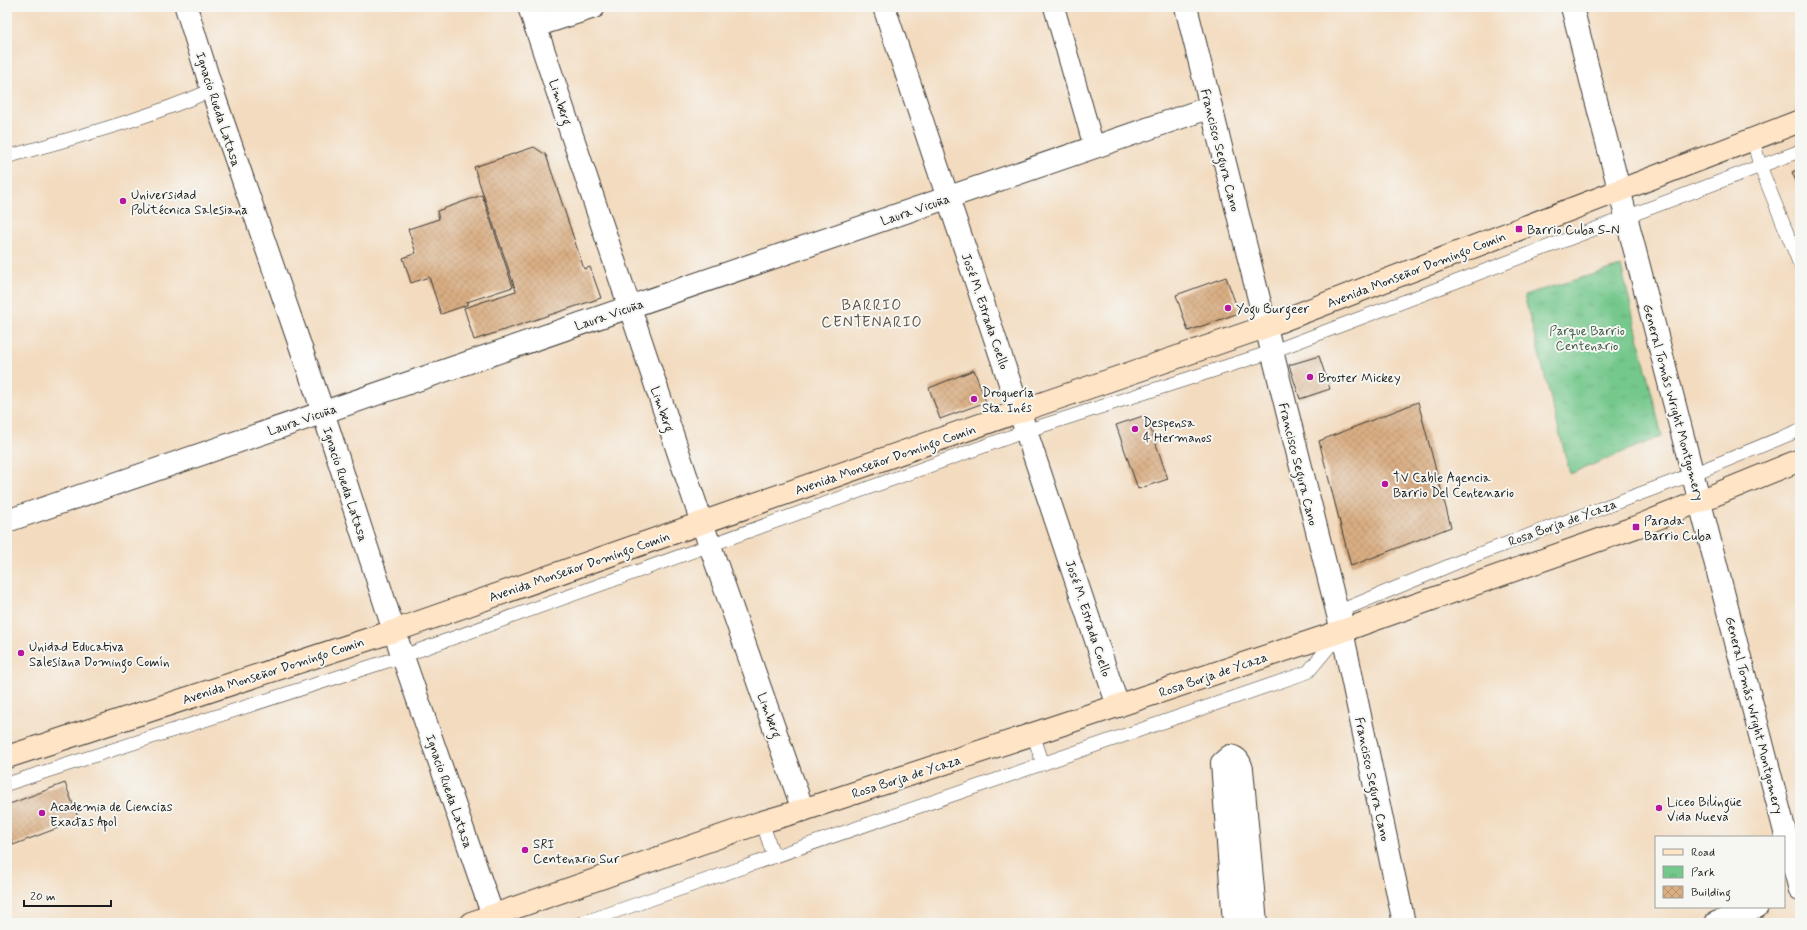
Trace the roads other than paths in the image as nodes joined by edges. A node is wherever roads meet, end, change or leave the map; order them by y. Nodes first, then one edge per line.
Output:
1 (186, 7) edge
2 (594, 7) edge
3 (884, 7) edge
4 (1054, 7) edge
5 (1186, 7) edge
6 (1572, 7) edge
7 (532, 17) edge
8 (212, 90) junction
9 (1211, 107) junction
10 (1800, 121) edge
11 (1753, 140) junction
12 (1094, 147) junction
13 (1800, 150) edge
14 (7, 157) edge
15 (1760, 166) junction
16 (1620, 190) junction
17 (948, 197) junction
18 (1626, 217) junction
19 (1800, 265) edge
20 (629, 307) junction
21 (1265, 327) junction
22 (1271, 352) junction
23 (323, 412) junction
24 (1023, 421) junction
25 (1800, 430) edge
26 (1800, 460) edge
27 (1693, 474) junction
28 (1700, 500) junction
29 (7, 521) edge
30 (702, 523) junction
31 (710, 546) junction
32 (394, 631) junction
33 (1342, 631) junction
34 (403, 656) junction
35 (1118, 706) junction
36 (1033, 734) junction
37 (7, 757) edge
38 (1043, 764) junction
39 (7, 784) edge
40 (803, 810) junction
41 (762, 822) junction
42 (774, 857) junction
43 (1800, 890) edge
44 (1785, 897) edge
45 (1754, 908) edge
46 (494, 919) edge
47 (470, 923) edge
48 (582, 923) edge
49 (1234, 923) edge
50 (1256, 923) edge
51 (1404, 923) edge
52 (1716, 923) edge

1 - 8 street, Ignacio Rueda Latasa
2 - 7 street
3 - 17 street, José M. Estrada Coello
4 - 12 street
5 - 9 street, Francisco Segura Cano
6 - 16 street, General Tomás Wright Montgomery
7 - 20 street, Limberg
8 - 14 lane
8 - 23 street, Ignacio Rueda Latasa
9 - 12 street, Laura Vicuña
9 - 21 street, Francisco Segura Cano
10 - 11 main road, Avenida Monseñor Domingo Comin
11 - 15 lane
11 - 16 main road, Avenida Monseñor Domingo Comin
12 - 17 street, Laura Vicuña
13 - 15 lane, Avenida Monseñor Domingo Comin
15 - 18 lane, Avenida Monseñor Domingo Comin
15 - 19 lane
16 - 18 street, General Tomás Wright Montgomery
16 - 21 main road, Avenida Monseñor Domingo Comin
17 - 20 street, Laura Vicuña
17 - 24 street, José M. Estrada Coello
18 - 22 lane, Avenida Monseñor Domingo Comin
18 - 27 street, General Tomás Wright Montgomery
20 - 23 street, Laura Vicuña
20 - 30 street, Limberg
21 - 22 street, Francisco Segura Cano
21 - 24 main road, Avenida Monseñor Domingo Comin
22 - 24 lane, Avenida Monseñor Domingo Comin
22 - 33 street, Francisco Segura Cano
23 - 29 street, Laura Vicuña
23 - 32 street, Ignacio Rueda Latasa
24 - 30 main road, Avenida Monseñor Domingo Comin
24 - 31 lane, Avenida Monseñor Domingo Comin
24 - 35 street, José M. Estrada Coello
25 - 27 lane, Rosa Borja de Ycaza
26 - 28 main road, Rosa Borja de Ycaza
27 - 28 street, General Tomás Wright Montgomery
27 - 33 lane, Rosa Borja de Ycaza
28 - 33 main road, Rosa Borja de Ycaza
28 - 43 street, General Tomás Wright Montgomery
30 - 31 street, Limberg
30 - 32 main road, Avenida Monseñor Domingo Comin
31 - 34 lane, Avenida Monseñor Domingo Comin
31 - 40 street, Limberg
32 - 34 street, Ignacio Rueda Latasa
32 - 37 main road, Avenida Monseñor Domingo Comin
33 - 35 main road, Rosa Borja de Ycaza
33 - 38 lane, Rosa Borja de Ycaza
33 - 51 street, Francisco Segura Cano
34 - 39 lane, Avenida Monseñor Domingo Comin
34 - 46 street, Ignacio Rueda Latasa
35 - 36 main road, Rosa Borja de Ycaza
36 - 38 lane
36 - 40 main road, Rosa Borja de Ycaza
38 - 42 lane, Rosa Borja de Ycaza
40 - 41 main road, Rosa Borja de Ycaza
41 - 42 lane
41 - 46 main road, Rosa Borja de Ycaza
42 - 48 lane, Rosa Borja de Ycaza
43 - 44 street
45 - 52 street
46 - 47 main road, Rosa Borja de Ycaza
49 - 50 street

